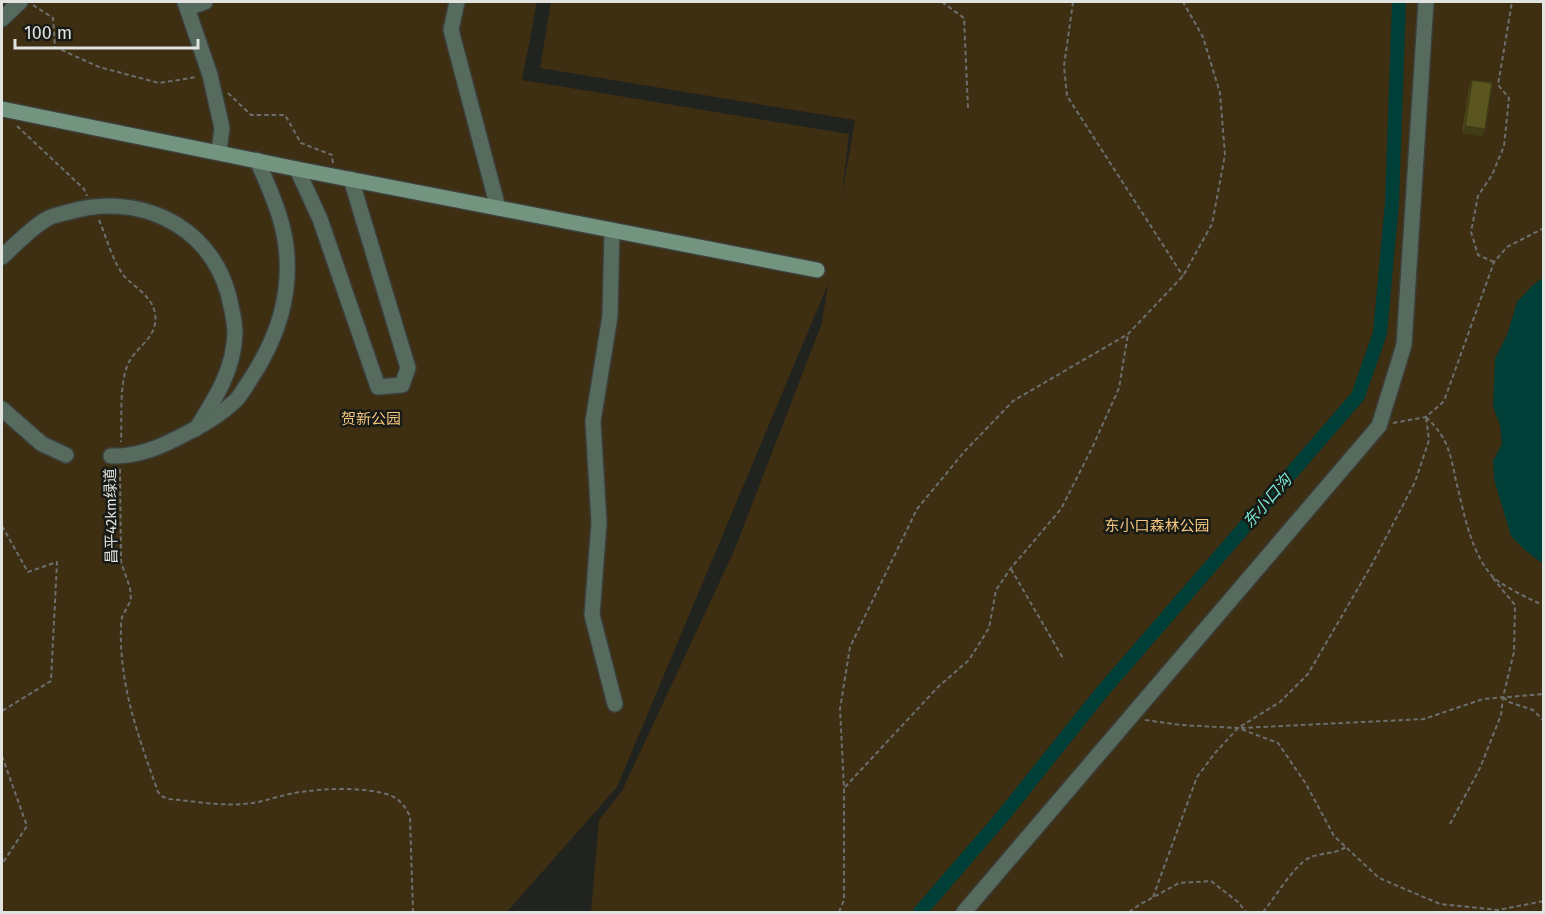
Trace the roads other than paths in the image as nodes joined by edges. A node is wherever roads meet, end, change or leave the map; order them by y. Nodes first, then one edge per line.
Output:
1 (20, 2) edge
2 (205, 2) edge
3 (457, 2) edge
4 (1426, 2) edge
5 (186, 5) edge
6 (2, 19) edge
7 (6, 114) edge
8 (219, 151) junction
9 (257, 160) junction
10 (297, 169) junction
11 (351, 179) junction
12 (498, 208) junction
13 (612, 230) junction
14 (2, 257) edge
15 (817, 270) dead end
16 (2, 409) edge
17 (196, 429) junction
18 (66, 455) dead end
19 (116, 456) road end
20 (615, 704) dead end
21 (964, 912) edge

1 - 6 street
2 - 5 street
3 - 12 street
4 - 21 street
5 - 8 street
7 - 8 street
8 - 9 street
9 - 10 street
9 - 17 street
10 - 11 street
10 - 11 street
11 - 12 street
12 - 13 street
13 - 15 street
13 - 20 street
14 - 17 street
16 - 18 street
17 - 19 street

